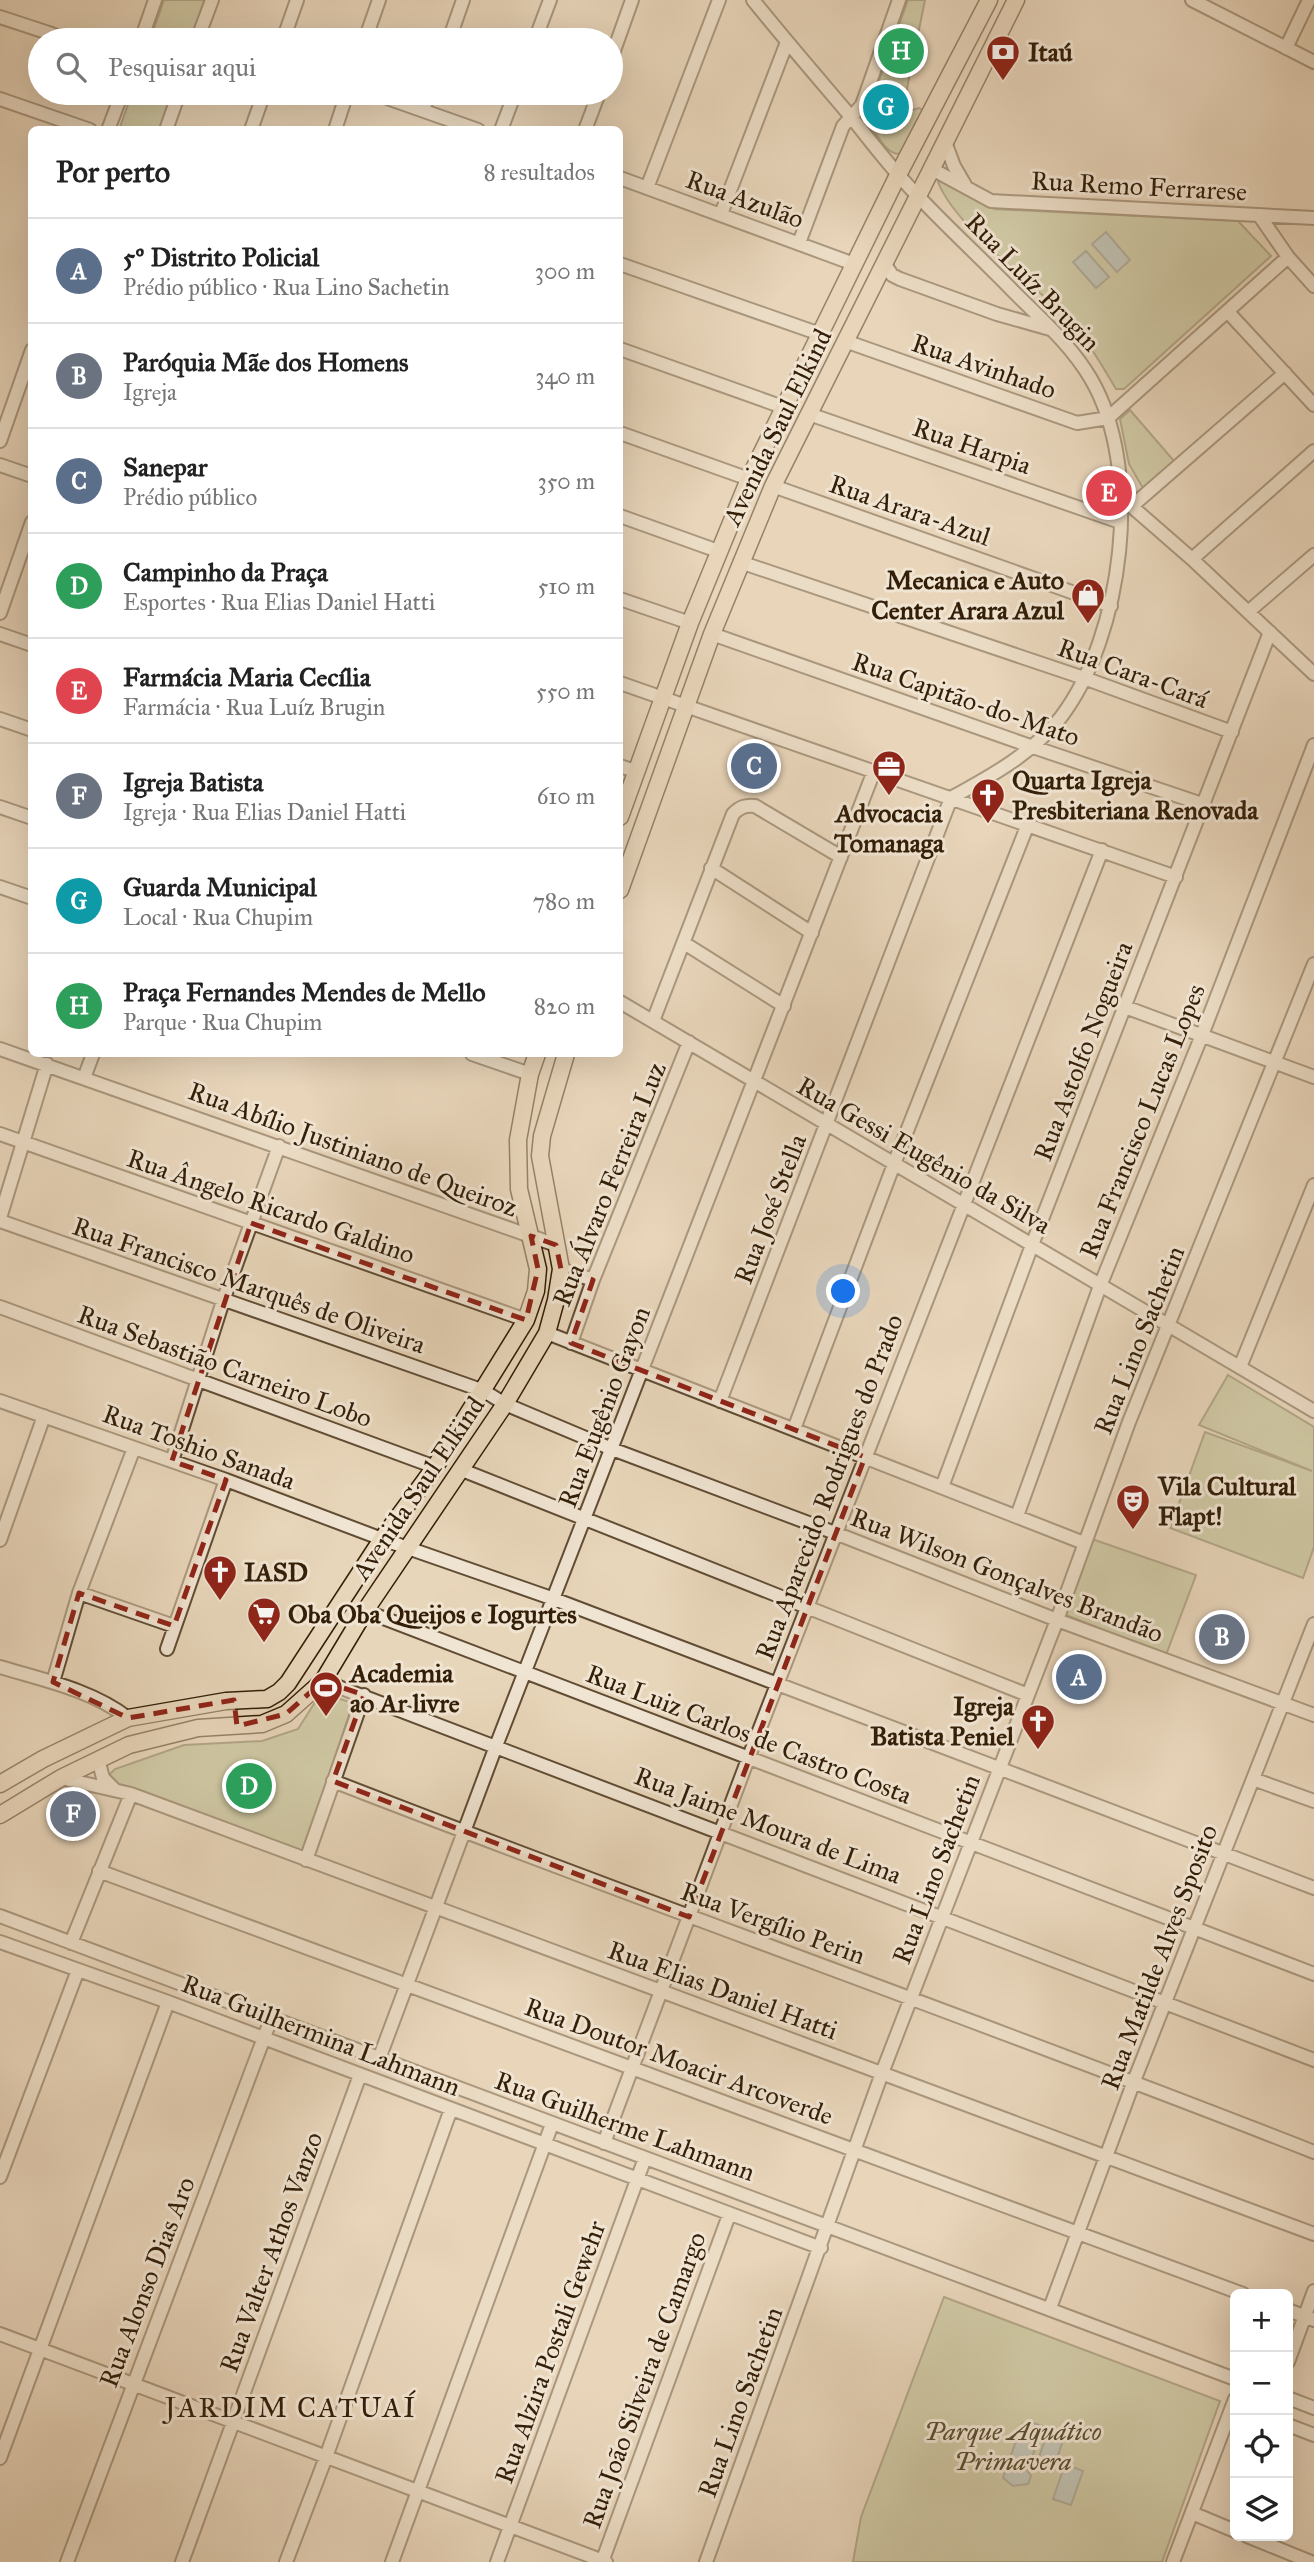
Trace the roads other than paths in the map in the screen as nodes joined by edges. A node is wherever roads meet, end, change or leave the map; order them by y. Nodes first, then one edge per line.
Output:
1 (155, 0) edge
2 (212, 0) edge
3 (297, 0) edge
4 (379, 0) edge
5 (463, 0) edge
6 (550, 0) edge
7 (632, 0) edge
8 (719, 0) edge
9 (753, 0) edge
10 (989, 0) edge
11 (1016, 0) edge
12 (1192, 0) edge
13 (1309, 0) edge
14 (896, 1) edge
15 (0, 17) edge
16 (33, 28) edge
17 (145, 28) edge
18 (202, 28) edge
19 (287, 28) edge
20 (369, 28) edge
21 (453, 28) edge
22 (540, 28) edge
23 (622, 28) edge
24 (787, 42) junction
25 (1286, 47) junction
26 (1314, 62) edge
27 (0, 99) edge
28 (117, 105) edge
29 (175, 105) edge
30 (260, 105) edge
31 (343, 105) edge
32 (408, 105) edge
33 (425, 105) edge
34 (510, 105) edge
35 (594, 105) edge
36 (423, 110) junction
37 (852, 118) junction
38 (78, 126) edge
39 (110, 126) edge
40 (167, 126) edge
41 (252, 126) edge
42 (336, 126) edge
43 (467, 126) edge
44 (503, 126) edge
45 (586, 126) edge
46 (945, 142) junction
47 (932, 169) junction
48 (898, 174) junction
49 (623, 179) edge
50 (965, 186) junction
51 (647, 188) junction
52 (918, 196) junction
53 (721, 214) junction
54 (1259, 215) junction
55 (1314, 218) edge
56 (799, 243) junction
57 (1288, 257) junction
58 (884, 262) junction
59 (854, 264) junction
60 (623, 265) edge
61 (1314, 286) edge
62 (1014, 291) junction
63 (1228, 312) junction
64 (997, 314) junction
65 (1054, 330) junction
66 (820, 334) junction
67 (845, 341) junction
68 (623, 350) edge
69 (28, 361) edge
70 (1284, 373) junction
71 (1314, 405) edge
72 (783, 407) junction
73 (808, 414) junction
74 (1108, 418) junction
75 (623, 434) edge
76 (0, 441) edge
77 (1314, 451) edge
78 (0, 465) edge
79 (28, 475) edge
80 (749, 480) junction
81 (773, 486) junction
82 (1127, 502) junction
83 (623, 517) edge
84 (1120, 522) junction
85 (718, 551) junction
86 (1314, 555) edge
87 (25, 559) edge
88 (1192, 559) junction
89 (740, 562) junction
90 (623, 600) edge
91 (1111, 606) junction
92 (0, 612) edge
93 (1248, 612) junction
94 (690, 623) junction
95 (1270, 632) junction
96 (0, 634) edge
97 (712, 634) junction
98 (28, 644) edge
99 (1312, 668) edge
100 (1084, 678) junction
101 (623, 683) edge
102 (663, 698) junction
103 (686, 705) junction
104 (0, 719) edge
105 (28, 729) edge
106 (1232, 732) junction
107 (1314, 745) edge
108 (1033, 747) junction
109 (627, 769) edge
110 (874, 771) junction
111 (623, 796) edge
112 (951, 798) junction
113 (1205, 805) junction
114 (0, 807) edge
115 (28, 817) edge
116 (1028, 824) junction
117 (1102, 850) junction
118 (841, 857) junction
119 (711, 868) junction
120 (1176, 877) junction
121 (623, 882) edge
122 (0, 887) edge
123 (28, 897) edge
124 (812, 933) junction
125 (684, 943) junction
126 (1314, 964) edge
127 (623, 1004) edge
128 (784, 1006) junction
129 (1125, 1007) junction
130 (653, 1021) junction
131 (1202, 1035) junction
132 (689, 1042) junction
133 (0, 1049) edge
134 (92, 1057) edge
135 (481, 1057) edge
136 (536, 1057) edge
137 (565, 1057) edge
138 (1275, 1062) junction
139 (47, 1064) junction
140 (530, 1074) junction
141 (1314, 1077) edge
142 (84, 1078) junction
143 (755, 1083) junction
144 (827, 1124) junction
145 (0, 1134) edge
146 (24, 1142) junction
147 (279, 1146) junction
148 (894, 1164) junction
149 (1314, 1185) edge
150 (963, 1204) junction
151 (0, 1220) edge
152 (251, 1223) junction
153 (531, 1236) junction
154 (556, 1245) junction
155 (1032, 1245) junction
156 (561, 1269) junction
157 (593, 1280) junction
158 (1100, 1286) junction
159 (223, 1301) junction
160 (0, 1307) edge
161 (526, 1320) junction
162 (1168, 1327) junction
163 (547, 1333) junction
164 (571, 1343) junction
165 (1240, 1367) junction
166 (642, 1371) junction
167 (197, 1380) junction
168 (484, 1391) junction
169 (0, 1401) edge
170 (720, 1401) junction
171 (505, 1404) junction
172 (1313, 1409) edge
173 (44, 1416) junction
174 (793, 1429) junction
175 (134, 1448) junction
176 (612, 1449) junction
177 (865, 1457) junction
178 (172, 1461) junction
179 (435, 1467) junction
180 (462, 1470) junction
181 (226, 1480) junction
182 (942, 1487) junction
183 (1017, 1517) junction
184 (585, 1519) junction
185 (835, 1533) junction
186 (382, 1539) junction
187 (0, 1540) edge
188 (1084, 1543) junction
189 (407, 1546) junction
190 (79, 1593) junction
191 (554, 1599) junction
192 (807, 1608) junction
193 (365, 1611) junction
194 (1057, 1620) junction
195 (174, 1626) junction
196 (1314, 1627) edge
197 (167, 1649) dead end
198 (0, 1667) edge
199 (526, 1672) junction
200 (323, 1681) junction
201 (53, 1682) junction
202 (778, 1682) junction
203 (364, 1695) junction
204 (1028, 1695) junction
205 (234, 1701) junction
206 (1282, 1704) junction
207 (1314, 1715) edge
208 (128, 1718) junction
209 (237, 1726) junction
210 (496, 1746) junction
211 (98, 1759) junction
212 (748, 1759) junction
213 (999, 1767) junction
214 (61, 1778) junction
215 (1253, 1779) junction
216 (334, 1781) junction
217 (0, 1784) edge
218 (116, 1790) junction
219 (131, 1794) junction
220 (1314, 1801) edge
221 (0, 1815) edge
222 (464, 1832) junction
223 (720, 1832) junction
224 (970, 1842) junction
225 (1224, 1853) junction
226 (306, 1860) junction
227 (99, 1871) junction
228 (1314, 1888) edge
229 (435, 1906) junction
230 (0, 1916) edge
231 (943, 1916) junction
232 (689, 1917) junction
233 (1194, 1929) junction
234 (0, 1942) edge
235 (71, 1943) junction
236 (78, 1970) junction
237 (1314, 1974) edge
238 (405, 1985) junction
239 (660, 1991) junction
240 (912, 1997) junction
241 (168, 2001) junction
242 (1165, 2002) junction
243 (271, 2019) junction
244 (265, 2038) junction
245 (379, 2059) junction
246 (1314, 2060) edge
247 (632, 2067) junction
248 (882, 2073) junction
249 (360, 2075) junction
250 (1134, 2081) junction
251 (450, 2109) junction
252 (552, 2124) junction
253 (604, 2143) junction
254 (544, 2145) junction
255 (856, 2150) junction
256 (1314, 2152) edge
257 (1106, 2157) junction
258 (645, 2158) junction
259 (0, 2177) edge
260 (637, 2180) junction
261 (729, 2215) junction
262 (828, 2225) junction
263 (1076, 2234) junction
264 (1314, 2234) edge
265 (821, 2248) junction
266 (1230, 2289) edge
267 (1314, 2291) edge
268 (1051, 2308) junction
269 (1309, 2318) edge
270 (0, 2334) edge
271 (40, 2349) junction
272 (1293, 2352) edge
273 (1230, 2377) edge
274 (134, 2382) junction
275 (1293, 2400) edge
276 (1314, 2408) edge
277 (1230, 2415) edge
278 (233, 2421) junction
279 (1293, 2427) edge
280 (1314, 2435) edge
281 (326, 2457) junction
282 (0, 2458) edge
283 (418, 2491) junction
284 (1192, 2513) junction
285 (510, 2526) junction
286 (1230, 2529) edge
287 (1260, 2541) edge
288 (1313, 2561) edge
289 (67, 2562) edge
290 (182, 2562) edge
291 (286, 2562) edge
292 (392, 2562) edge
293 (498, 2562) edge
294 (603, 2562) edge
295 (706, 2562) edge
296 (1173, 2562) edge

1 - 17 street
2 - 18 street
3 - 19 street
4 - 20 street
5 - 21 street
6 - 22 street
7 - 23 street
8 - 51 street
9 - 24 street, Rua Luíz Brugin
10 - 48 main road, Avenida Saul Elkind
11 - 46 main road, Avenida Saul Elkind
12 - 25 street
13 - 25 street
14 - 37 street
15 - 16 street
24 - 37 street, Rua Luíz Brugin
24 - 53 street
25 - 26 street
27 - 38 street
28 - 39 street
29 - 40 street
30 - 41 street
31 - 42 street
32 - 36 street
33 - 36 street
34 - 44 street
35 - 45 street
36 - 43 street
37 - 48 street, Rua Luíz Brugin
37 - 56 street
46 - 47 main road, Avenida Saul Elkind
46 - 50 street
47 - 50 street, Rua Remo Ferrarese
47 - 52 main road, Avenida Saul Elkind
48 - 52 street, Rua Luíz Brugin
48 - 59 main road, Avenida Saul Elkind
49 - 51 street, Rua Azulão
50 - 54 street, Rua Remo Ferrarese
51 - 53 street, Rua Azulão
52 - 58 main road, Avenida Saul Elkind
52 - 62 street, Rua Luíz Brugin
53 - 56 street, Rua Azulão
54 - 55 street, Rua Remo Ferrarese
54 - 57 street
56 - 59 street, Rua Azulão
57 - 61 street
57 - 63 street
58 - 64 street
58 - 67 main road, Avenida Saul Elkind
59 - 66 main road, Avenida Saul Elkind
60 - 66 street
62 - 64 street
62 - 65 street, Rua Luíz Brugin
63 - 70 street
63 - 74 street
64 - 65 street
65 - 74 street, Rua Luíz Brugin
66 - 72 main road, Avenida Saul Elkind
67 - 73 main road, Avenida Saul Elkind
67 - 74 street, Rua Avinhado
68 - 72 street
69 - 76 street
70 - 71 street
70 - 82 street
72 - 80 main road, Avenida Saul Elkind
73 - 81 main road, Avenida Saul Elkind
73 - 84 street, Rua Harpia
74 - 82 street, Rua Luíz Brugin
75 - 80 street
77 - 88 street
78 - 79 street
80 - 85 main road, Avenida Saul Elkind
81 - 89 main road, Avenida Saul Elkind
81 - 91 street, Rua Arara-Azul
82 - 84 street, Rua Luíz Brugin
82 - 88 street
83 - 85 street
84 - 91 street, Rua Luíz Brugin
85 - 94 main road, Avenida Saul Elkind
86 - 93 street
87 - 92 street
88 - 93 street
89 - 97 main road, Avenida Saul Elkind
89 - 100 street, Rua Cara-Cará
90 - 94 street
91 - 100 street, Rua Luíz Brugin
93 - 95 street
94 - 102 main road, Avenida Saul Elkind
95 - 99 street
95 - 106 street, Rua Astolfo Nogueira
96 - 98 street
97 - 103 main road, Avenida Saul Elkind
97 - 108 street, Rua Capitão-do-Mato
100 - 106 street, Rua Cara-Cará
100 - 108 street, Rua Luíz Brugin
101 - 102 street
102 - 103 street
102 - 109 main road, Avenida Saul Elkind
103 - 110 street
103 - 121 main road, Avenida Saul Elkind
104 - 105 street
106 - 113 street, Rua Astolfo Nogueira
107 - 131 street, Rua Francisco Lucas Lopes
108 - 112 street, Rua Luíz Brugin
108 - 113 street, Rua Capitão-do-Mato
109 - 111 main road, Avenida Saul Elkind
110 - 112 street
110 - 118 street, Rua Eugênio Gayon
112 - 116 street
112 - 144 street, Rua José Stella
113 - 120 street, Rua Astolfo Nogueira
114 - 115 street
116 - 117 street
116 - 148 street
117 - 120 street
117 - 150 street, Rua Aparecido Rodrigues do Prado
118 - 119 street
118 - 124 street, Rua Eugênio Gayon
119 - 124 street
119 - 125 street
120 - 129 street, Rua Astolfo Nogueira
122 - 123 street
124 - 128 street, Rua Eugênio Gayon
125 - 128 street
125 - 130 street
126 - 138 street, Rua Lino Sachetin
127 - 130 street, Rua Gessi Eugênio da Silva
128 - 143 street, Rua Eugênio Gayon
129 - 131 street
129 - 155 street, Rua Astolfo Nogueira
130 - 132 street, Rua Gessi Eugênio da Silva
131 - 138 street
131 - 158 street, Rua Francisco Lucas Lopes
132 - 143 street, Rua Gessi Eugênio da Silva
132 - 157 street, Rua Álvaro Ferreira Luz
133 - 139 street, Rua Abílio Justiniano de Queiroz
134 - 142 street
135 - 140 street
136 - 140 main road, Avenida Saul Elkind
137 - 154 main road, Avenida Saul Elkind
138 - 141 street
138 - 162 street, Rua Lino Sachetin
139 - 142 street, Rua Abílio Justiniano de Queiroz
139 - 146 street
140 - 153 main road, Avenida Saul Elkind
142 - 147 street, Rua Abílio Justiniano de Queiroz
143 - 144 street, Rua Gessi Eugênio da Silva
143 - 166 street, Rua Eugênio Gayon
144 - 148 street, Rua Gessi Eugênio da Silva
144 - 170 street, Rua José Stella
145 - 146 street, Rua Ângelo Ricardo Galdino
146 - 151 street
146 - 152 street, Rua Ângelo Ricardo Galdino
147 - 152 street
147 - 153 street, Rua Abílio Justiniano de Queiroz
148 - 150 street, Rua Gessi Eugênio da Silva
148 - 174 street
149 - 165 street
150 - 155 street, Rua Gessi Eugênio da Silva
150 - 177 street, Rua Aparecido Rodrigues do Prado
151 - 159 street, Rua Francisco Marquês de Oliveira
152 - 159 street
152 - 161 street, Rua Ângelo Ricardo Galdino
153 - 154 street, Rua Abílio Justiniano de Queiroz
153 - 161 main road, Avenida Saul Elkind
154 - 156 main road, Avenida Saul Elkind
155 - 158 street, Rua Gessi Eugênio da Silva
155 - 182 street, Rua Astolfo Nogueira
156 - 157 street
156 - 163 main road, Avenida Saul Elkind
157 - 164 street, Rua Álvaro Ferreira Luz
158 - 162 street, Rua Gessi Eugênio da Silva
158 - 183 street, Rua Francisco Lucas Lopes
159 - 167 street
159 - 168 street, Rua Francisco Marquês de Oliveira
160 - 167 street, Rua Sebastião Carneiro Lobo
161 - 168 main road, Avenida Saul Elkind
162 - 165 street, Rua Gessi Eugênio da Silva
162 - 188 street, Rua Lino Sachetin
163 - 164 street
163 - 171 main road, Avenida Saul Elkind
164 - 166 street
165 - 172 street, Rua Gessi Eugênio da Silva
166 - 170 street
166 - 176 street, Rua Eugênio Gayon
167 - 178 street
167 - 179 street, Rua Sebastião Carneiro Lobo
168 - 171 street, Rua Wilson Gonçalves Brandão
168 - 179 main road, Avenida Saul Elkind
169 - 173 street, Rua Toshio Sanada
170 - 174 street
171 - 176 street, Rua Wilson Gonçalves Brandão
171 - 180 main road, Avenida Saul Elkind
173 - 175 street, Rua Toshio Sanada
173 - 187 street
174 - 177 street
175 - 178 street, Rua Toshio Sanada
175 - 190 street
176 - 184 street, Rua Eugênio Gayon
176 - 185 street, Rua Wilson Gonçalves Brandão
177 - 182 street
177 - 185 street, Rua Aparecido Rodrigues do Prado
178 - 181 street, Rua Toshio Sanada
179 - 186 main road, Avenida Saul Elkind
180 - 184 street
180 - 189 main road, Avenida Saul Elkind
181 - 186 street, Rua Toshio Sanada
181 - 195 street
182 - 183 street
183 - 188 street
184 - 191 street, Rua Eugênio Gayon
184 - 192 street
185 - 192 street, Rua Aparecido Rodrigues do Prado
185 - 194 street, Rua Wilson Gonçalves Brandão
186 - 189 street, Rua Toshio Sanada
186 - 205 main road, Avenida Saul Elkind
188 - 194 street, Rua Lino Sachetin
189 - 191 street, Rua Toshio Sanada
189 - 193 main road, Avenida Saul Elkind
190 - 195 street
190 - 201 street
191 - 199 street, Rua Eugênio Gayon
191 - 202 street, Rua Toshio Sanada
192 - 202 street, Rua Aparecido Rodrigues do Prado
192 - 204 street
193 - 199 street, Rua Luiz Carlos de Castro Costa
193 - 200 main road, Avenida Saul Elkind
194 - 204 street, Rua Lino Sachetin
194 - 206 street, Rua Wilson Gonçalves Brandão
195 - 197 street
196 - 206 street, Rua Matilde Alves Sposito
198 - 201 street
199 - 210 street, Rua Eugênio Gayon
199 - 212 street, Rua Luiz Carlos de Castro Costa
200 - 203 street, Rua Jaime Moura de Lima
200 - 209 main road, Avenida Saul Elkind
201 - 208 street
202 - 212 street, Rua Aparecido Rodrigues do Prado
202 - 213 street, Rua Toshio Sanada
203 - 210 street, Rua Jaime Moura de Lima
203 - 216 street
204 - 213 street, Rua Lino Sachetin
205 - 208 main road, Avenida Saul Elkind
205 - 209 main road
206 - 207 street, Rua Wilson Gonçalves Brandão
206 - 215 street, Rua Matilde Alves Sposito
208 - 217 main road, Avenida Saul Elkind
209 - 211 main road, Avenida Saul Elkind
210 - 222 street, Rua Eugênio Gayon
210 - 223 street, Rua Jaime Moura de Lima
211 - 214 main road, Avenida Saul Elkind
211 - 218 street
212 - 223 street, Rua Aparecido Rodrigues do Prado
212 - 224 street, Rua Luiz Carlos de Castro Costa
213 - 224 street, Rua Lino Sachetin
213 - 225 street, Rua Toshio Sanada
214 - 218 street, Rua Elias Daniel Hatti
214 - 221 main road, Avenida Saul Elkind
215 - 220 street
215 - 225 street, Rua Matilde Alves Sposito
216 - 222 street, Rua Vergílio Perin
216 - 226 street
218 - 219 street, Rua Elias Daniel Hatti
219 - 226 street, Rua Elias Daniel Hatti
219 - 227 street
222 - 229 street, Rua Eugênio Gayon
222 - 232 street, Rua Vergílio Perin
223 - 231 street, Rua Jaime Moura de Lima
223 - 232 street, Rua Aparecido Rodrigues do Prado
224 - 231 street, Rua Lino Sachetin
224 - 233 street, Rua Luiz Carlos de Castro Costa
225 - 228 street, Rua Toshio Sanada
225 - 233 street, Rua Matilde Alves Sposito
226 - 229 street, Rua Elias Daniel Hatti
227 - 235 street
227 - 238 street, Rua Doutor Moacir Arcoverde
229 - 238 street, Rua Eugênio Gayon
229 - 239 street, Rua Elias Daniel Hatti
230 - 235 street, Rua Guilherme Lahmann
231 - 240 street, Rua Lino Sachetin
231 - 242 street, Rua Jaime Moura de Lima
232 - 239 street, Rua Aparecido Rodrigues do Prado
232 - 240 street, Rua Vergílio Perin
233 - 237 street, Rua Luiz Carlos de Castro Costa
233 - 242 street, Rua Matilde Alves Sposito
234 - 236 street, Rua Guilhermina Lahmann
235 - 243 street, Rua Guilherme Lahmann
236 - 241 street, Rua Guilhermina Lahmann
236 - 259 street
238 - 245 street, Rua Eugênio Gayon
238 - 247 street, Rua Doutor Moacir Arcoverde
239 - 247 street, Rua Aparecido Rodrigues do Prado
239 - 248 street, Rua Elias Daniel Hatti
240 - 248 street, Rua Lino Sachetin
240 - 250 street, Rua Vergílio Perin
241 - 244 street, Rua Guilhermina Lahmann
241 - 271 street
242 - 246 street, Rua Jaime Moura de Lima
242 - 250 street, Rua Matilde Alves Sposito
243 - 244 street, Rua Alonso Dias Aro
243 - 245 street, Rua Guilherme Lahmann
244 - 249 street, Rua Guilhermina Lahmann
244 - 274 street, Rua Alonso Dias Aro
245 - 252 street, Rua Guilherme Lahmann
247 - 253 street, Rua Aparecido Rodrigues do Prado
247 - 255 street, Rua Doutor Moacir Arcoverde
248 - 255 street, Rua Lino Sachetin
248 - 257 street, Rua Elias Daniel Hatti
249 - 251 street, Rua Guilhermina Lahmann
249 - 278 street, Rua Valter Athos Vanzo
250 - 256 street, Rua Vergílio Perin
250 - 257 street, Rua Matilde Alves Sposito
251 - 254 street, Rua Guilhermina Lahmann
251 - 281 street
252 - 253 street, Rua Guilherme Lahmann
252 - 254 street
253 - 258 street, Rua Guilherme Lahmann
254 - 260 street, Rua Guilhermina Lahmann
254 - 283 street
255 - 262 street, Rua Lino Sachetin
255 - 263 street, Rua Doutor Moacir Arcoverde
257 - 263 street, Rua Matilde Alves Sposito
257 - 264 street, Rua Elias Daniel Hatti
258 - 260 street, Rua Alzira Postali Gewehr
258 - 262 street, Rua Guilherme Lahmann
260 - 261 street, Rua Guilhermina Lahmann
260 - 285 street, Rua Alzira Postali Gewehr
261 - 265 street, Rua Guilhermina Lahmann
261 - 294 street, Rua João Silveira de Camargo
262 - 265 street, Rua Lino Sachetin
262 - 268 street, Rua Guilherme Lahmann
263 - 266 street, Rua Doutor Moacir Arcoverde
263 - 268 street, Rua Matilde Alves Sposito
265 - 295 street, Rua Lino Sachetin
267 - 269 street
268 - 273 street, Rua Guilherme Lahmann
269 - 272 street
270 - 271 street
271 - 274 street
271 - 282 street
274 - 278 street
274 - 289 street, Rua Alonso Dias Aro
275 - 276 street
277 - 284 street
278 - 281 street
278 - 290 street, Rua Valter Athos Vanzo
279 - 280 street
281 - 283 street
281 - 291 street
283 - 285 street
283 - 292 street
284 - 286 street
284 - 296 street
285 - 293 street, Rua Alzira Postali Gewehr
285 - 294 street
287 - 288 street

